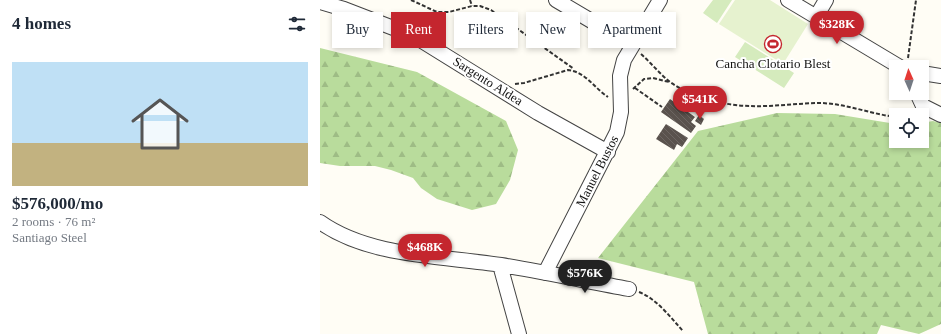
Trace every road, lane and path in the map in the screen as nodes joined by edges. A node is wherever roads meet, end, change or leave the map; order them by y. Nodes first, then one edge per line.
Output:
1 (411, 0) edge
2 (470, 0) edge
3 (556, 0) edge
4 (660, 0) edge
5 (788, 0) edge
6 (826, 0) edge
7 (916, 0) edge
8 (320, 2) edge
9 (334, 3) edge
10 (472, 6) junction
11 (653, 12) edge
12 (816, 17) junction
13 (588, 19) edge
14 (631, 48) edge
15 (635, 48) edge
16 (898, 60) edge
17 (905, 60) edge
18 (576, 70) junction
19 (929, 74) edge
20 (941, 76) edge
21 (670, 82) junction
22 (496, 86) junction
23 (635, 88) junction
24 (621, 93) junction
25 (920, 100) edge
26 (662, 107) dead end
27 (941, 115) edge
28 (889, 116) edge
29 (608, 152) junction
30 (320, 222) edge
31 (500, 265) junction
32 (545, 273) junction
33 (629, 289) joint
34 (683, 331) dead end
35 (519, 334) edge

1 - 10 path
2 - 10 path
3 - 13 street
4 - 11 street, Manuel Bustos
5 - 12 street
6 - 12 street
7 - 17 path
8 - 9 street, Sargento Aldea
9 - 22 street, Sargento Aldea
10 - 18 path
12 - 16 street
14 - 24 street, Manuel Bustos
15 - 21 path
18 - 22 path
18 - 24 path
19 - 20 street
21 - 23 path
21 - 28 path
22 - 29 street, Sargento Aldea
23 - 24 path
23 - 26 path
24 - 29 street, Manuel Bustos
25 - 27 street
29 - 32 street, Manuel Bustos
30 - 31 street
31 - 32 street
31 - 35 street
32 - 33 street
33 - 34 path

